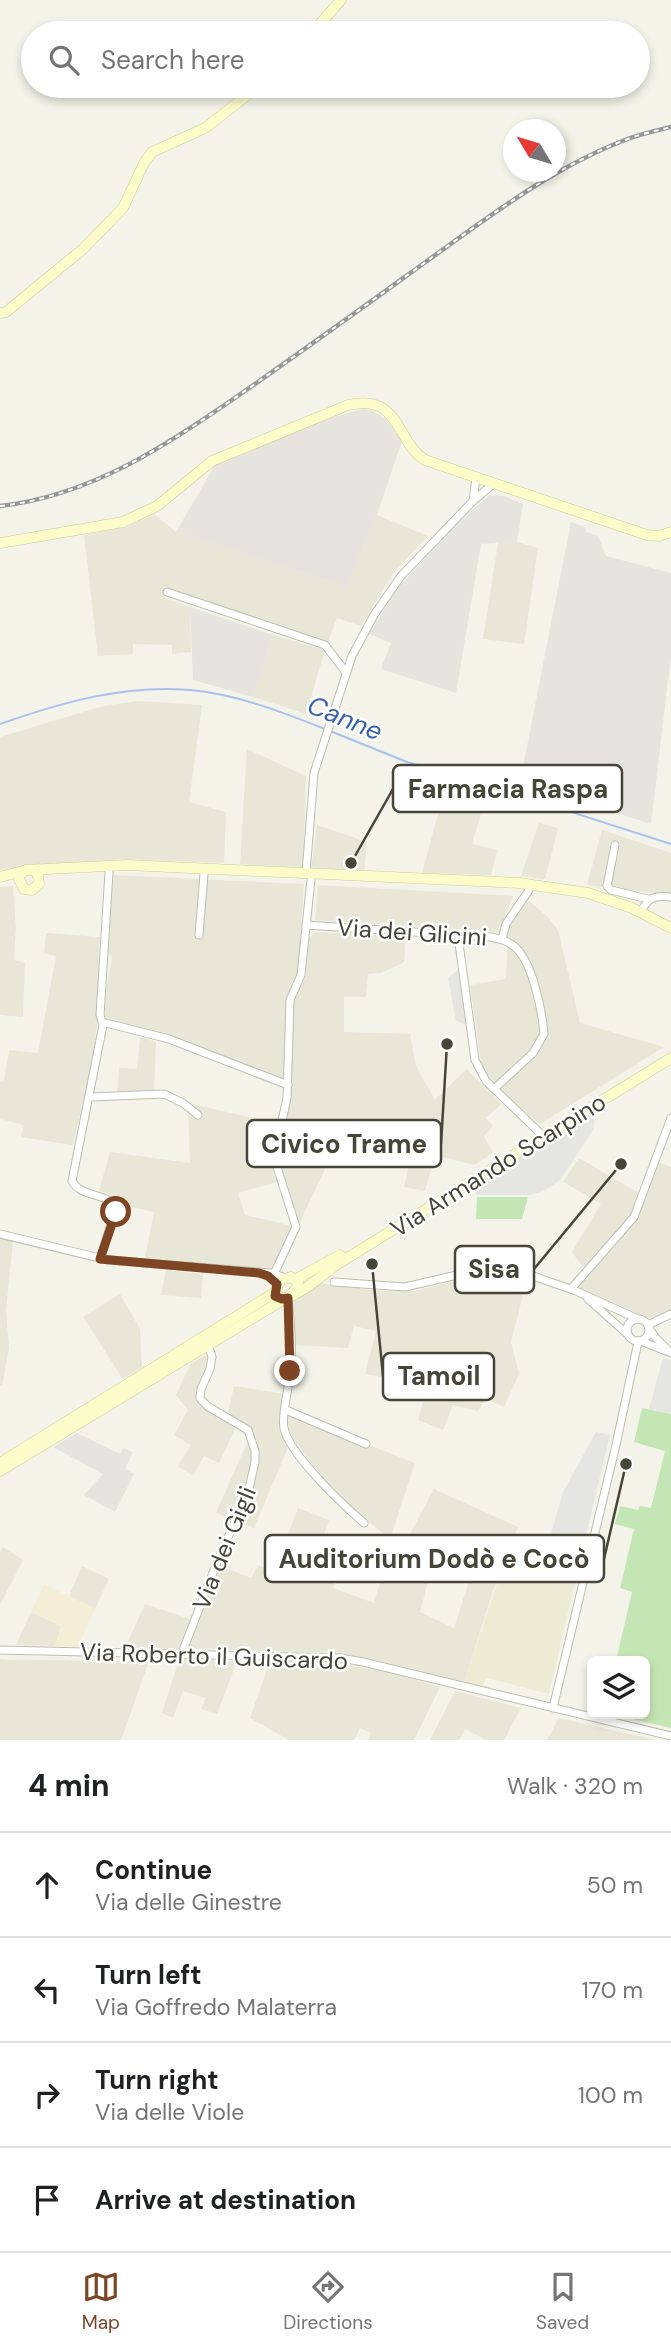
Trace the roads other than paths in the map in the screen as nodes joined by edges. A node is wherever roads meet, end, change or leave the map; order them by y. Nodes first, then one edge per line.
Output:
1 (341, 0) edge
2 (323, 21) edge
3 (244, 98) edge
4 (0, 313) edge
5 (476, 478) junction
6 (493, 484) junction
7 (473, 501) junction
8 (671, 532) edge
9 (0, 543) edge
10 (167, 592) dead end
11 (345, 671) junction
12 (615, 845) dead end
13 (29, 871) junction
14 (109, 872) junction
15 (204, 874) junction
16 (308, 876) junction
17 (0, 878) edge
18 (39, 882) junction
19 (20, 886) junction
20 (529, 890) junction
21 (671, 897) edge
22 (648, 899) junction
23 (641, 912) junction
24 (306, 925) junction
25 (671, 928) edge
26 (671, 934) edge
27 (199, 935) dead end
28 (458, 936) junction
29 (502, 939) junction
30 (103, 1025) junction
31 (671, 1051) edge
32 (671, 1059) edge
33 (288, 1085) junction
34 (494, 1089) junction
35 (90, 1097) junction
36 (198, 1115) dead end
37 (671, 1118) edge
38 (538, 1132) junction
39 (0, 1234) edge
40 (100, 1259) junction
41 (309, 1271) junction
42 (322, 1276) junction
43 (281, 1281) junction
44 (574, 1290) junction
45 (288, 1297) junction
46 (671, 1314) edge
47 (638, 1319) junction
48 (648, 1326) junction
49 (627, 1333) junction
50 (639, 1341) junction
51 (208, 1344) junction
52 (671, 1353) edge
53 (286, 1410) junction
54 (366, 1444) dead end
55 (0, 1463) edge
56 (0, 1471) edge
57 (364, 1523) dead end
58 (0, 1650) edge
59 (182, 1653) junction
60 (553, 1709) junction
61 (671, 1736) edge

1 - 2 street
3 - 4 street
5 - 6 street
5 - 7 street
5 - 9 street
6 - 7 street
6 - 8 street
7 - 11 street
10 - 11 street
11 - 16 street
12 - 22 street
13 - 16 street
13 - 17 street
13 - 18 street
13 - 19 street
14 - 15 street
14 - 18 street
14 - 30 street
15 - 16 street
15 - 27 street
16 - 20 street
16 - 23 street
16 - 24 street
17 - 19 street
18 - 19 street
20 - 26 street
20 - 29 street
21 - 22 street
22 - 23 street
23 - 25 street
24 - 28 street, Via dei Glicini
24 - 33 street
28 - 29 street, Via dei Glicini
28 - 34 street
29 - 34 street, Via dei Glicini
30 - 33 street
30 - 35 street
31 - 38 street, Via Armando Scarpino
32 - 42 street, Via Armando Scarpino
33 - 43 street
34 - 38 street
35 - 36 street
35 - 40 street
37 - 44 street
38 - 41 street, Via Armando Scarpino
39 - 40 street
40 - 43 street
41 - 42 street
41 - 43 street, Via Armando Scarpino
42 - 44 street
42 - 45 street, Via Armando Scarpino
43 - 45 street
43 - 45 street
43 - 55 street, Via Armando Scarpino
44 - 47 street
44 - 49 street
45 - 51 street, Via Armando Scarpino
45 - 53 street
46 - 48 street
47 - 48 street
47 - 49 street
48 - 50 street
48 - 52 street
49 - 50 street
50 - 52 street
50 - 60 street
51 - 56 street, Via Armando Scarpino
51 - 59 street, Via dei Gigli
53 - 54 street
53 - 57 street
58 - 59 street, Via Roberto il Guiscardo
59 - 60 street, Via Roberto il Guiscardo
60 - 61 street, Via Roberto il Guiscardo

